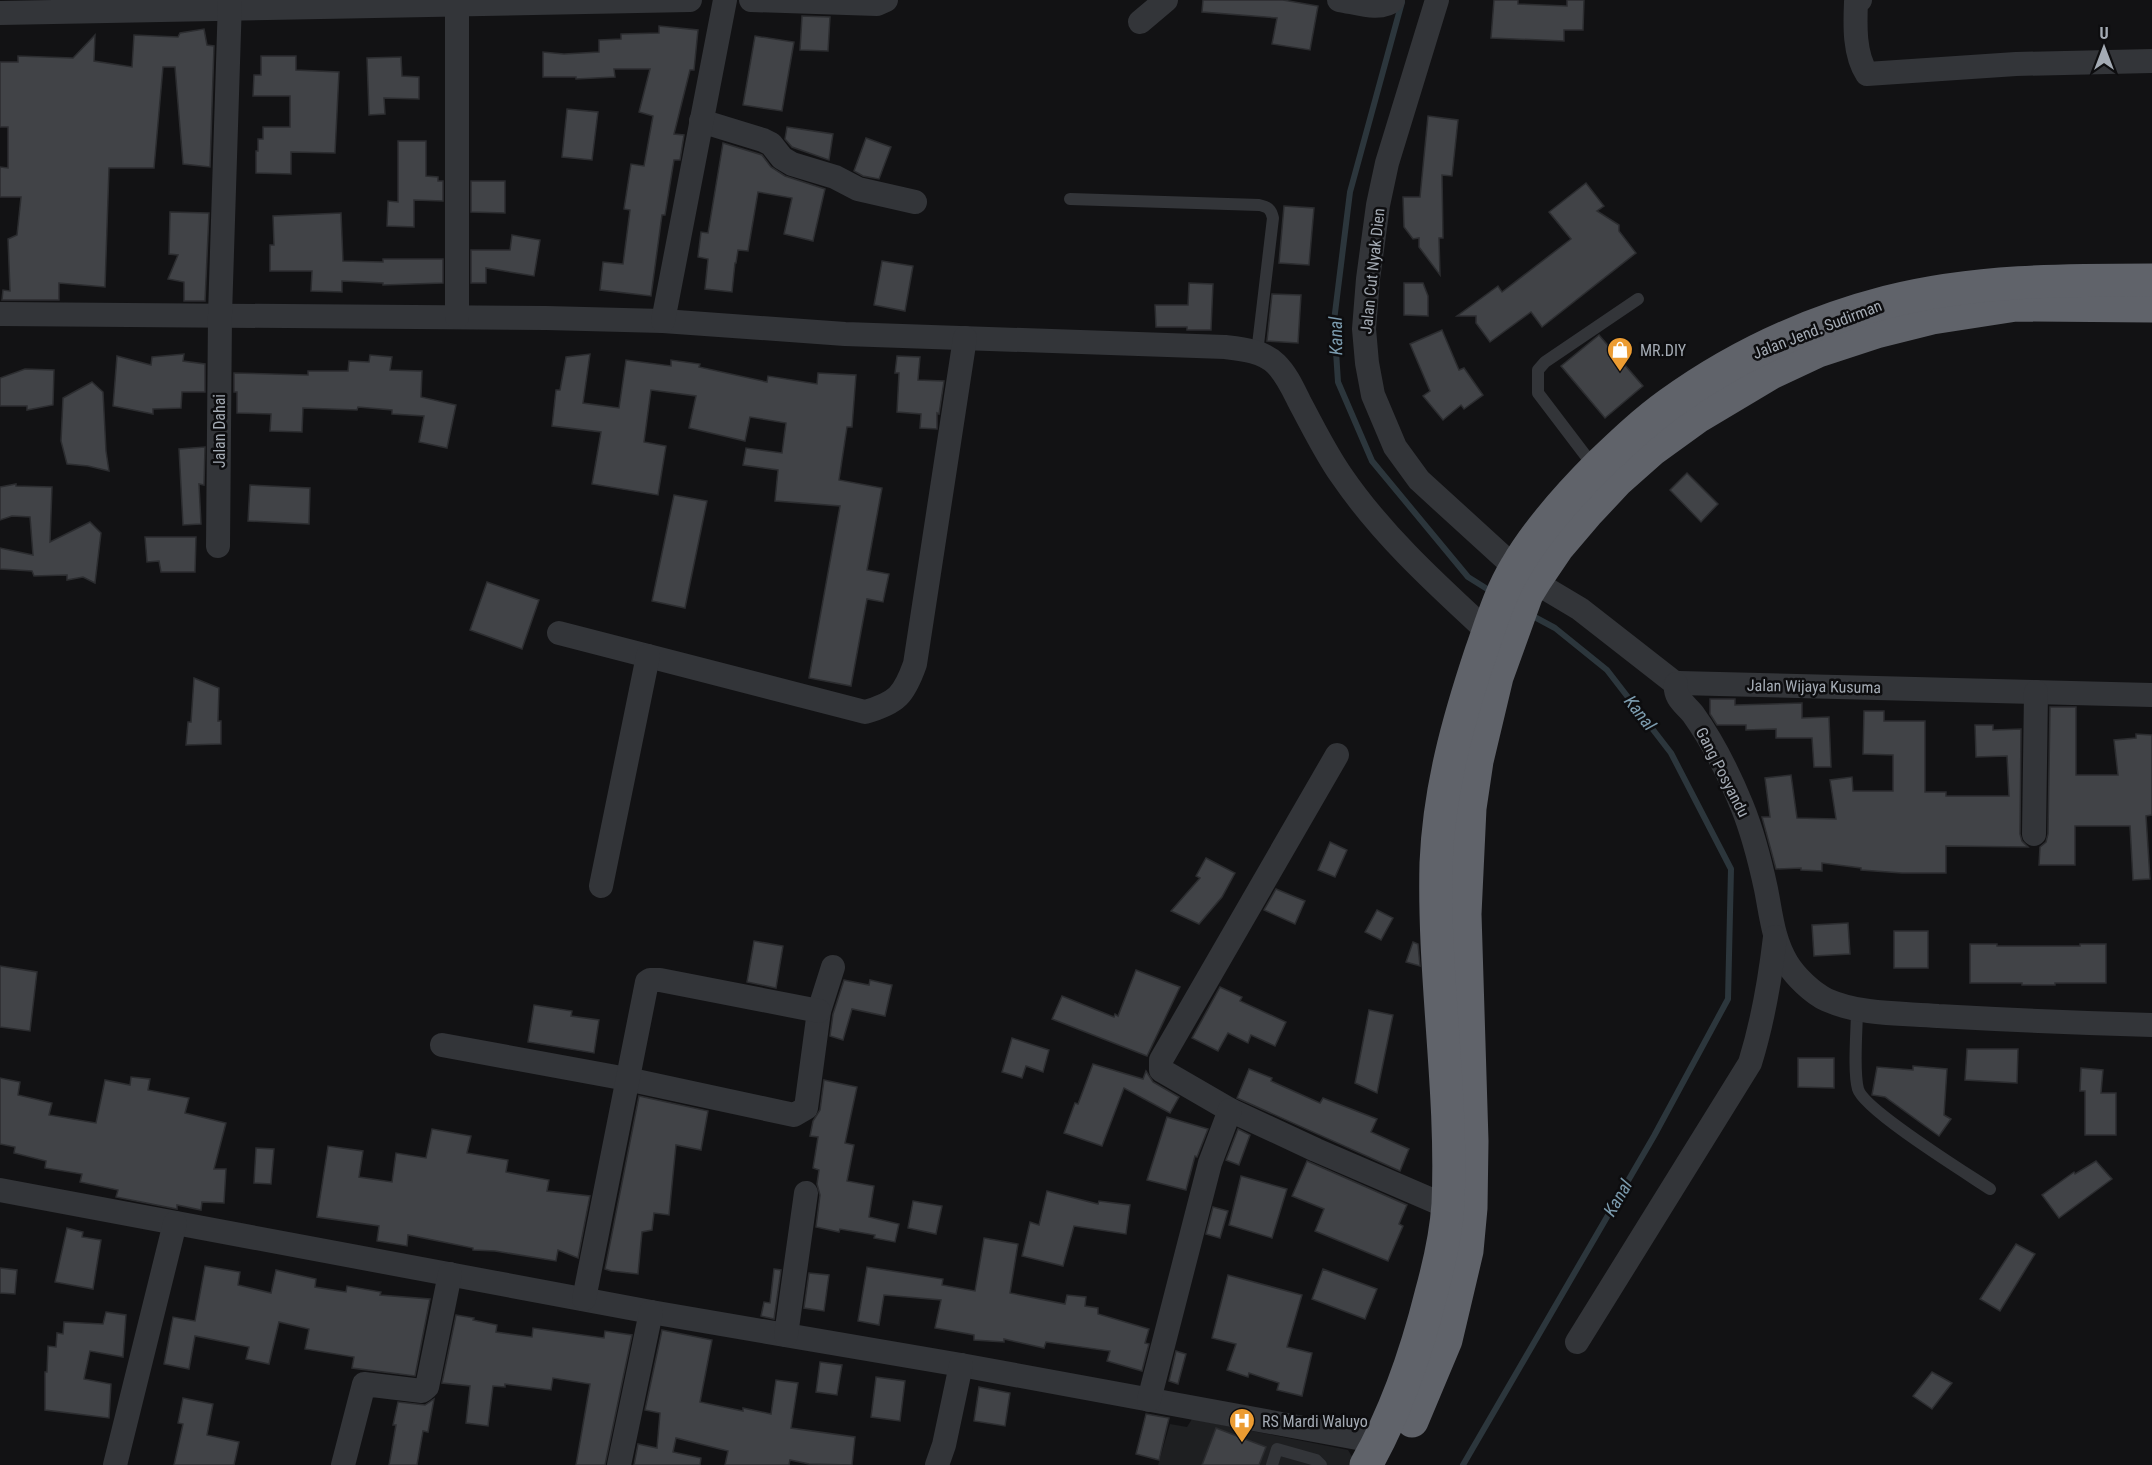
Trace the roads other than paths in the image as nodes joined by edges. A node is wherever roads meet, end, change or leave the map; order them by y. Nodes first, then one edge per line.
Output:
1 (690, 0) edge
2 (725, 0) edge
3 (751, 0) edge
4 (886, 0) edge
5 (1166, 0) edge
6 (1339, 0) edge
7 (1393, 0) edge
8 (1437, 0) edge
9 (1860, 0) edge
10 (457, 3) edge
11 (229, 5) edge
12 (0, 13) edge
13 (1140, 22) dead end
14 (2152, 61) edge
15 (701, 121) junction
16 (1070, 199) dead end
17 (915, 202) dead end
18 (2152, 280) edge
19 (1638, 299) dead end
20 (2152, 306) edge
21 (0, 314) edge
22 (220, 315) junction
23 (457, 317) junction
24 (663, 321) junction
25 (965, 338) junction
26 (1257, 352) junction
27 (1595, 469) junction
28 (218, 546) dead end
29 (1511, 605) junction
30 (559, 633) dead end
31 (648, 656) junction
32 (1676, 684) junction
33 (2036, 692) junction
34 (2152, 695) edge
35 (1337, 755) dead end
36 (2034, 834) dead end
37 (601, 886) dead end
38 (1775, 937) junction
39 (833, 967) dead end
40 (1857, 1009) junction
41 (819, 1011) junction
42 (2152, 1024) edge
43 (442, 1045) dead end
44 (627, 1079) junction
45 (1230, 1110) junction
46 (0, 1190) edge
47 (1990, 1190) dead end
48 (806, 1193) dead end
49 (1448, 1207) junction
50 (175, 1223) junction
51 (450, 1274) junction
52 (1448, 1279) junction
53 (584, 1299) junction
54 (651, 1312) junction
55 (786, 1335) junction
56 (1577, 1342) dead end
57 (961, 1365) junction
58 (1149, 1400) junction
59 (1281, 1437) junction
60 (1378, 1457) edge
61 (115, 1465) edge
62 (342, 1465) edge
63 (620, 1465) edge
64 (937, 1465) edge
65 (1272, 1465) edge
66 (1321, 1465) edge

1 - 10 street
2 - 15 street
3 - 4 street
5 - 13 street
6 - 7 street
8 - 29 street, Jalan Cut Nyak Dien
9 - 14 street
10 - 11 street
10 - 23 street
11 - 12 street
11 - 22 street, Jalan Dahai
15 - 17 street
15 - 24 street
16 - 26 lane
18 - 27 highway, Jalan Jend. Sudirman
19 - 27 lane
20 - 29 highway, Jalan Jend. Sudirman
21 - 22 street
22 - 23 street
22 - 28 street, Jalan Dahai
23 - 24 street
24 - 25 street
25 - 26 street
25 - 31 street
26 - 29 street
27 - 29 highway, Jalan Jend. Sudirman
29 - 32 street
29 - 49 highway
29 - 52 highway
30 - 31 street
31 - 37 street
32 - 33 street, Jalan Wijaya Kusuma
32 - 38 street, Gang Posyandu
33 - 34 street, Jalan Wijaya Kusuma
33 - 36 street
35 - 45 street
38 - 40 street
38 - 56 street
39 - 41 street
40 - 42 street
40 - 47 lane
41 - 44 street
41 - 44 street
43 - 44 street
44 - 53 street
45 - 49 street
45 - 58 street
46 - 50 street
48 - 55 street
49 - 52 highway
50 - 51 street
50 - 61 street
51 - 53 street
51 - 62 street
52 - 60 highway
53 - 54 street
54 - 55 street
54 - 63 street
55 - 57 street
57 - 58 street
57 - 64 street
58 - 59 street
59 - 60 street
59 - 65 lane
59 - 66 lane

